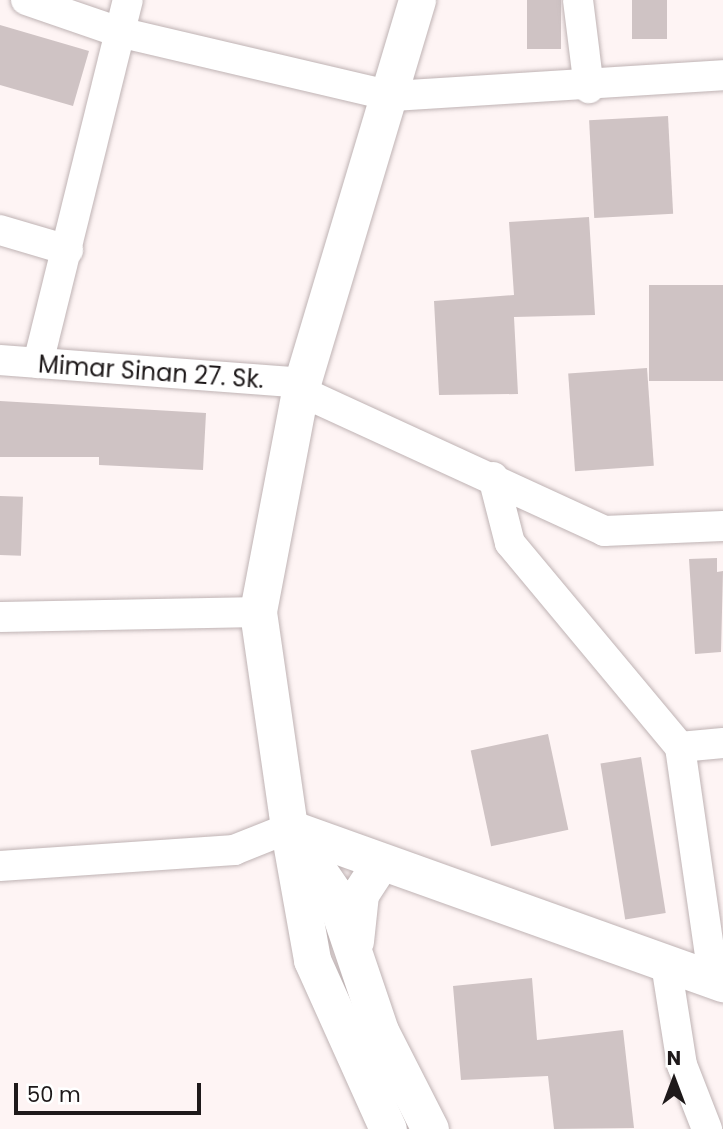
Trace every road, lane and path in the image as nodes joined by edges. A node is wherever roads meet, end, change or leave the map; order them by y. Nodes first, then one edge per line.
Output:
1 (26, 0) edge
2 (128, 0) edge
3 (417, 0) edge
4 (578, 0) edge
5 (119, 32) junction
6 (723, 75) edge
7 (589, 88) junction
8 (392, 96) junction
9 (0, 230) edge
10 (68, 250) junction
11 (0, 360) edge
12 (38, 363) junction
13 (302, 387) junction
14 (493, 477) junction
15 (723, 526) edge
16 (258, 612) junction
17 (0, 617) edge
18 (723, 743) edge
19 (680, 747) junction
20 (289, 828) junction
21 (381, 862) junction
22 (0, 866) edge
23 (355, 959) junction
24 (666, 964) junction
25 (719, 983) edge
26 (388, 1129) edge
27 (429, 1129) edge
28 (707, 1129) edge

1 - 5 street
2 - 5 street
3 - 8 street
4 - 7 street
5 - 8 street
5 - 10 street
6 - 7 street
7 - 8 street
8 - 13 street
9 - 10 street
10 - 12 street
11 - 12 street, Mimar Sinan 27. Sk.
12 - 13 street, Mimar Sinan 27. Sk.
13 - 14 street, Mimar Sinan 27. Sk.
13 - 16 street
14 - 15 street, Mimar Sinan 27. Sk.
14 - 19 street
16 - 17 street
16 - 20 street
18 - 19 street
19 - 25 street
20 - 21 street
20 - 22 street
20 - 23 street
20 - 26 street
21 - 23 street
21 - 24 street
23 - 27 street
24 - 25 street
24 - 28 street

